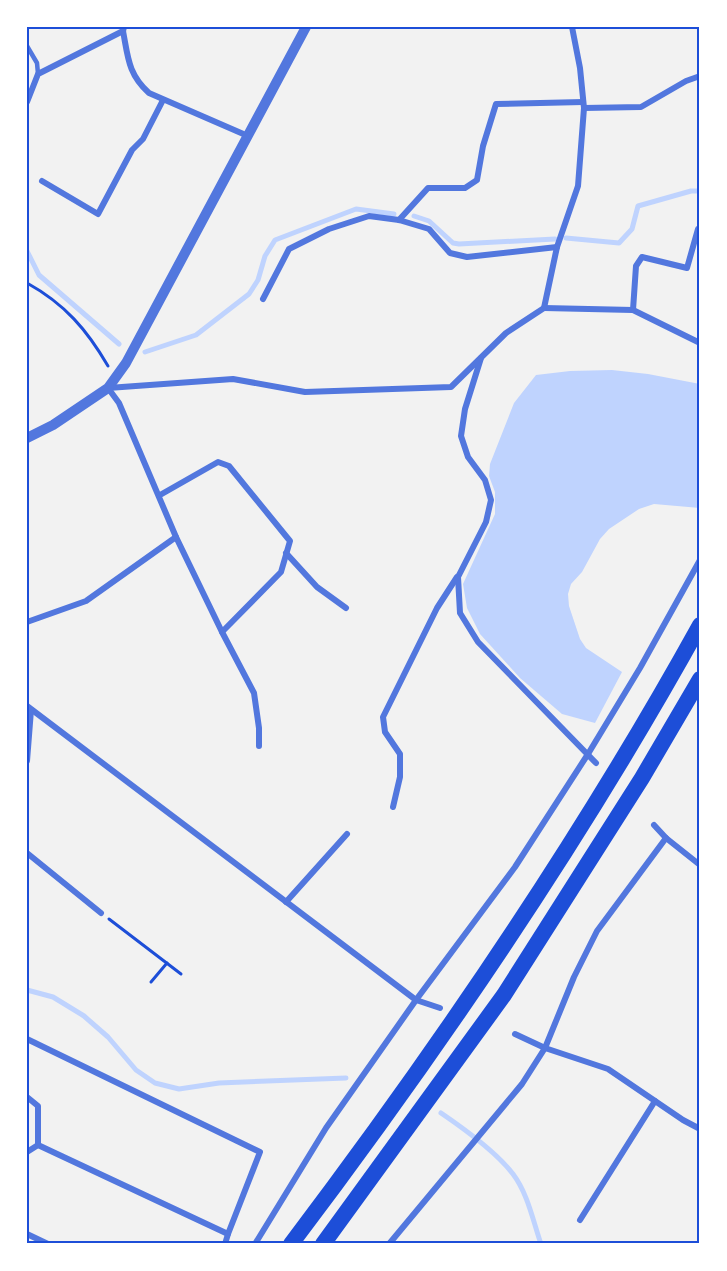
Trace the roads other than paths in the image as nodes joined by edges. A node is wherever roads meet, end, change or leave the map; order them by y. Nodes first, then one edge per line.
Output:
1 (306, 27) edge
2 (573, 27) edge
3 (123, 29) edge
4 (27, 46) edge
5 (38, 74) junction
6 (700, 76) edge
7 (163, 100) junction
8 (27, 102) edge
9 (584, 105) junction
10 (248, 136) junction
11 (42, 181) dead end
12 (399, 220) junction
13 (698, 229) dead end
14 (557, 247) junction
15 (263, 299) dead end
16 (543, 308) junction
17 (633, 310) junction
18 (700, 343) edge
19 (483, 355) junction
20 (108, 388) junction
21 (27, 438) edge
22 (159, 495) junction
23 (176, 537) junction
24 (286, 553) junction
25 (700, 560) edge
26 (458, 577) junction
27 (346, 608) dead end
28 (27, 622) edge
29 (700, 625) edge
30 (222, 632) junction
31 (700, 679) edge
32 (29, 708) edge
33 (259, 746) dead end
34 (588, 754) junction
35 (27, 761) edge
36 (596, 763) dead end
37 (393, 807) dead end
38 (654, 825) dead end
39 (347, 834) dead end
40 (666, 838) junction
41 (27, 854) edge
42 (700, 865) edge
43 (286, 902) junction
44 (101, 912) road end
45 (416, 1000) junction
46 (440, 1008) dead end
47 (515, 1034) dead end
48 (27, 1039) edge
49 (545, 1048) junction
50 (27, 1096) edge
51 (656, 1101) junction
52 (700, 1129) edge
53 (38, 1145) junction
54 (27, 1152) edge
55 (580, 1220) dead end
56 (27, 1234) edge
57 (228, 1234) junction
58 (48, 1244) edge
59 (225, 1244) edge
60 (255, 1244) edge
61 (291, 1244) edge
62 (323, 1244) edge
63 (389, 1244) edge

1 - 10 street
2 - 9 street
3 - 5 street
3 - 7 street
4 - 5 lane
5 - 8 street
6 - 9 street
7 - 10 street
7 - 11 street
9 - 12 street
9 - 14 street
10 - 20 street
12 - 14 street
12 - 15 street
13 - 17 street
14 - 16 street
16 - 17 street
16 - 19 street
17 - 18 street
19 - 20 street
19 - 26 street
20 - 21 street
20 - 22 street
22 - 23 street
22 - 24 street
23 - 28 street
23 - 30 street
24 - 27 street
24 - 30 street
25 - 34 street
26 - 34 street
26 - 37 street
29 - 61 highway
30 - 33 street
31 - 62 highway
32 - 35 street
32 - 43 street
34 - 36 street
34 - 45 street
38 - 40 street
39 - 43 street
40 - 42 street
40 - 49 street
41 - 44 street
43 - 45 street
45 - 46 street
45 - 60 street
47 - 49 street
48 - 57 street
49 - 51 street
49 - 63 street
50 - 53 street
51 - 52 street
51 - 55 street
53 - 54 street
53 - 57 street
56 - 58 street
57 - 59 street

